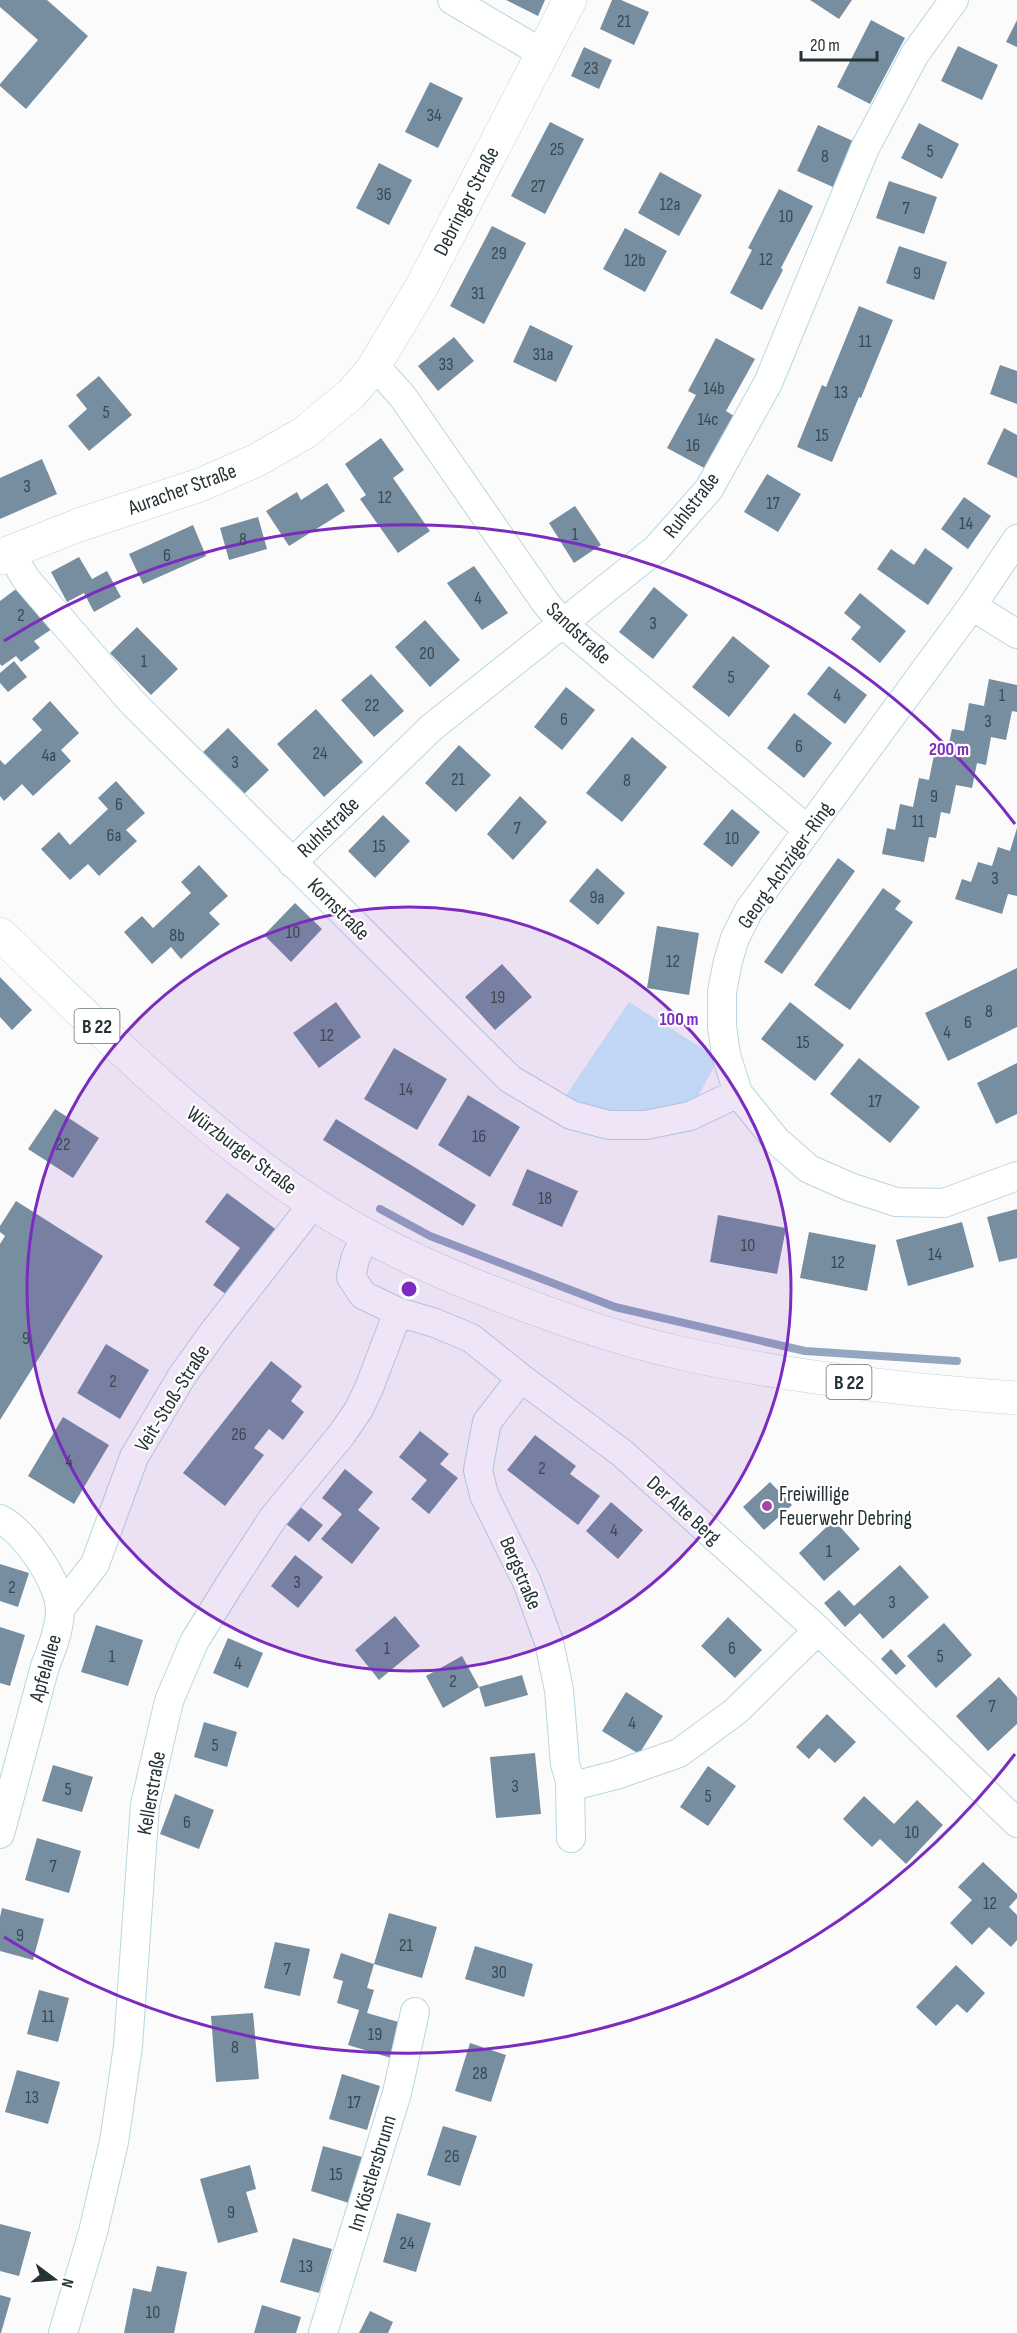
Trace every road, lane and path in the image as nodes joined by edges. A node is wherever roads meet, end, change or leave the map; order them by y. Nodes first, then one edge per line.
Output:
1 (452, 0) edge
2 (570, 0) edge
3 (954, 0) edge
4 (542, 53) junction
5 (372, 370) junction
6 (351, 394) joint
7 (1017, 540) edge
8 (5, 555) edge
9 (972, 606) junction
10 (563, 624) junction
11 (1017, 634) edge
12 (808, 830) junction
13 (292, 863) junction
14 (0, 934) edge
15 (738, 1093) junction
16 (1017, 1176) edge
17 (313, 1204) junction
18 (366, 1235) junction
19 (398, 1312) junction
20 (521, 1378) junction
21 (1017, 1398) edge
22 (0, 1519) edge
23 (60, 1609) junction
24 (818, 1630) junction
25 (570, 1781) junction
26 (1017, 1823) edge
27 (0, 1834) edge
28 (571, 1838) dead end
29 (415, 2012) dead end
30 (63, 2333) edge
31 (323, 2333) edge

1 - 4 street
2 - 4 main road, Debringer Straße
3 - 10 street, Ruhlstraße
4 - 5 main road, Debringer Straße
5 - 6 main road, Debringer Straße
5 - 10 street, Sandstraße
6 - 8 main road, Auracher Straße
7 - 9 street, Georg-Achziger-Ring
8 - 13 street, Kornstraße
9 - 11 street
9 - 12 street, Georg-Achziger-Ring
10 - 12 street, Sandstraße
10 - 13 street, Ruhlstraße
12 - 15 street, Georg-Achziger-Ring
13 - 15 street, Kornstraße
14 - 17 main road, Würzburger Straße / B 22
15 - 16 street, Georg-Achziger-Ring
17 - 18 main road, Würzburger Straße / B 22
17 - 23 street, Veit-Stoß-Straße
18 - 19 street, Der Alte Berg
18 - 21 main road, Würzburger Straße / B 22
19 - 20 street, Der Alte Berg
19 - 30 street, Kellerstraße
20 - 24 street, Der Alte Berg
20 - 25 street, Bergstraße
22 - 23 street, Apfelallee
23 - 27 street, Apfelallee
24 - 25 street
24 - 26 street, Der Alte Berg
25 - 28 street, Bergstraße
29 - 31 street, Im Köstlersbrunn

